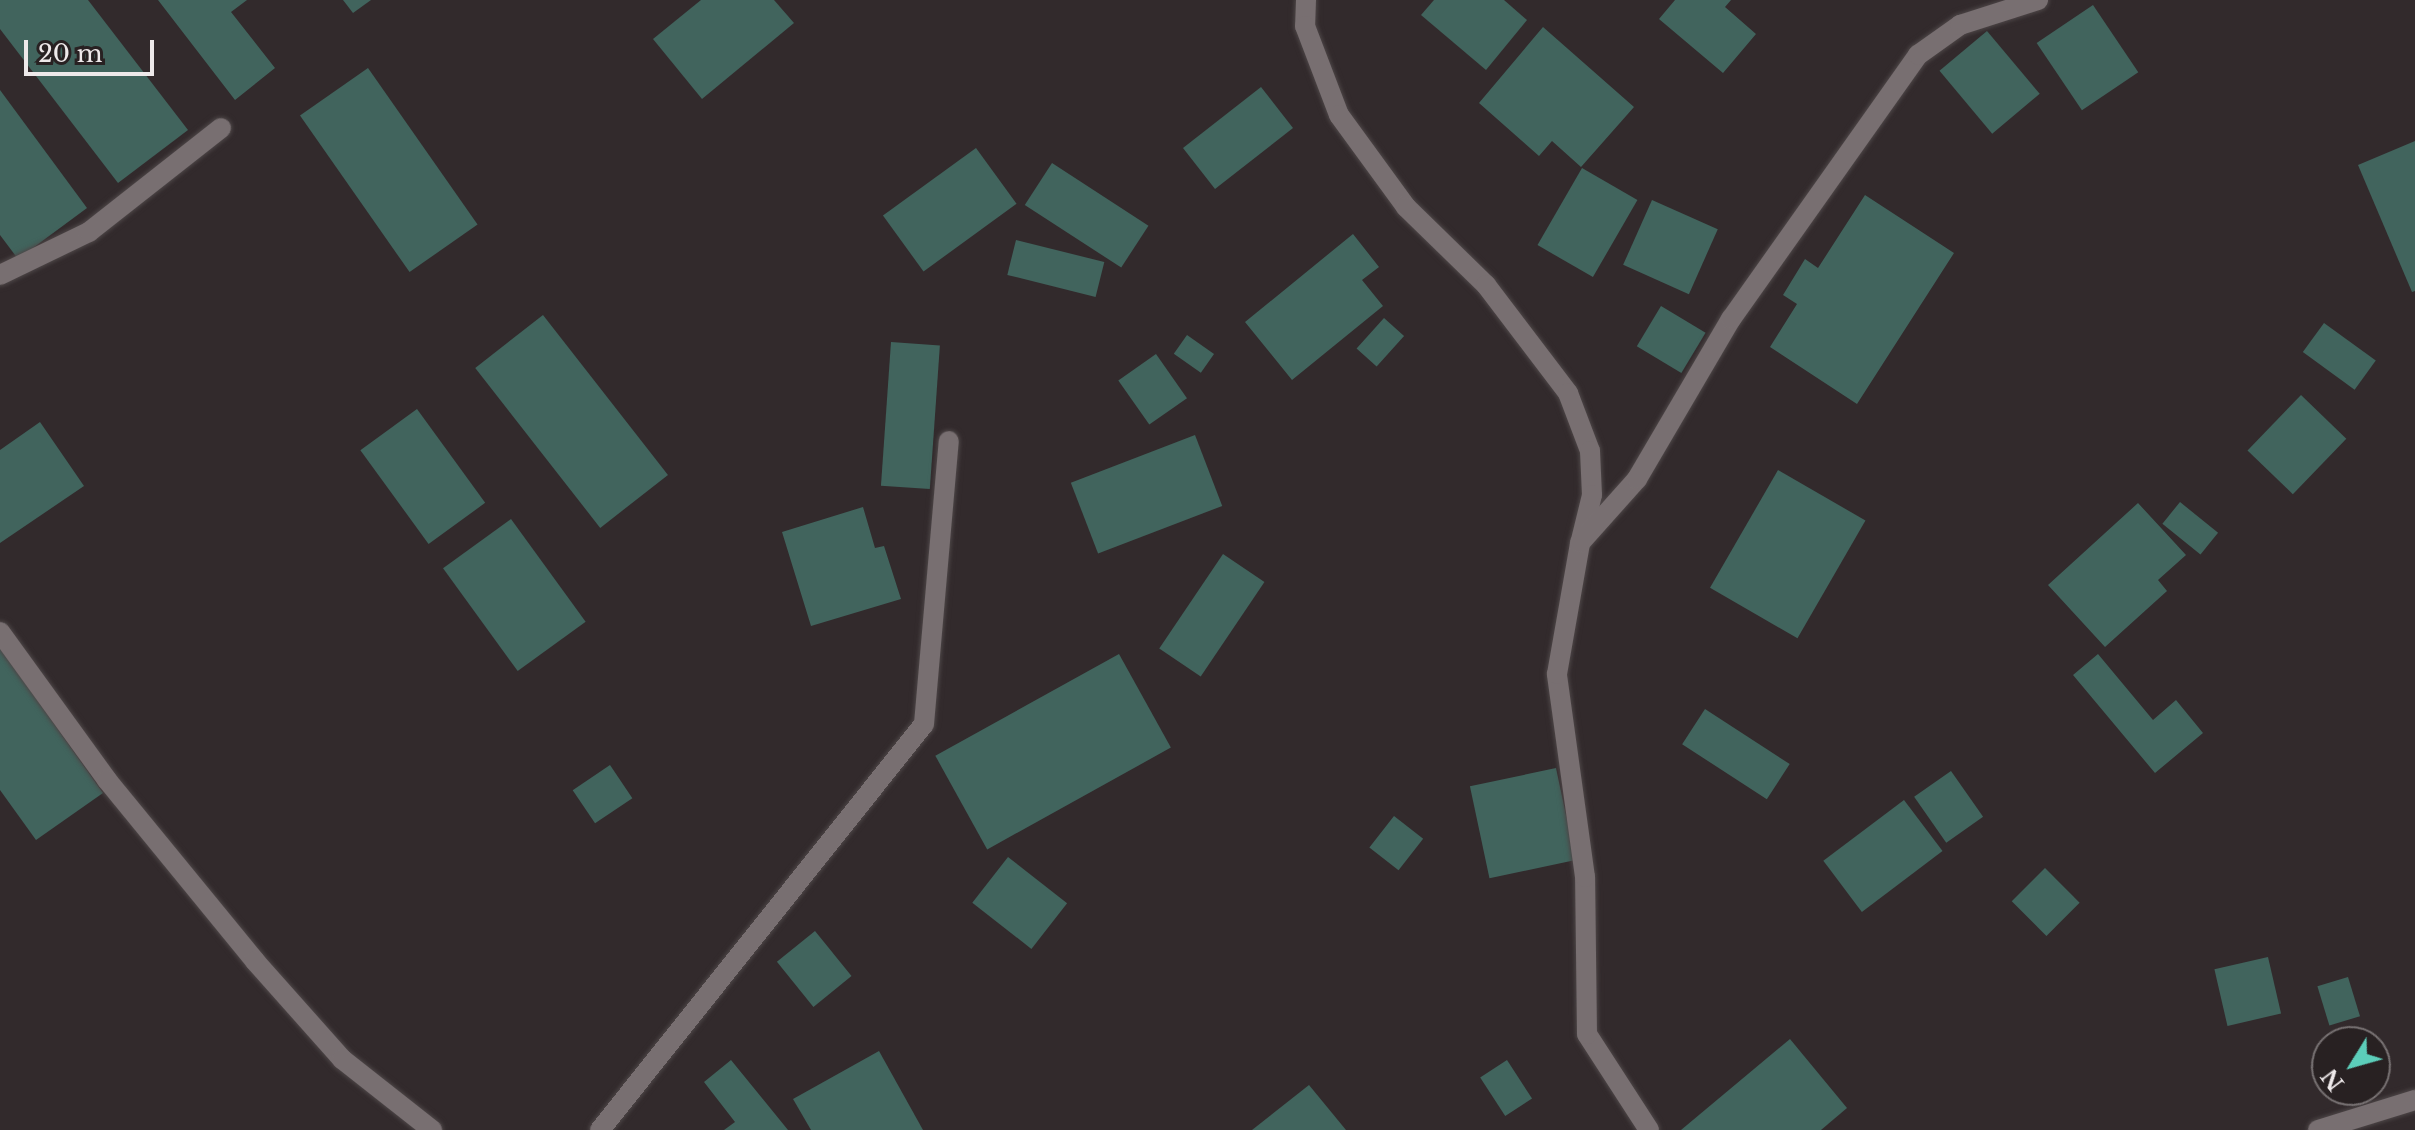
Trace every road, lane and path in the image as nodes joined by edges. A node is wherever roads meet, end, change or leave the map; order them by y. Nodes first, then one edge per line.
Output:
1 (1306, 0) edge
2 (2038, 0) edge
3 (221, 128) dead end
4 (0, 275) edge
5 (949, 441) dead end
6 (1580, 543) junction
7 (0, 632) edge
8 (2415, 1100) edge
9 (432, 1130) edge
10 (600, 1130) edge
11 (1649, 1130) edge
12 (2318, 1130) edge

1 - 6 street
2 - 6 street
3 - 4 street
5 - 10 street
6 - 11 street
7 - 9 street
8 - 12 street

